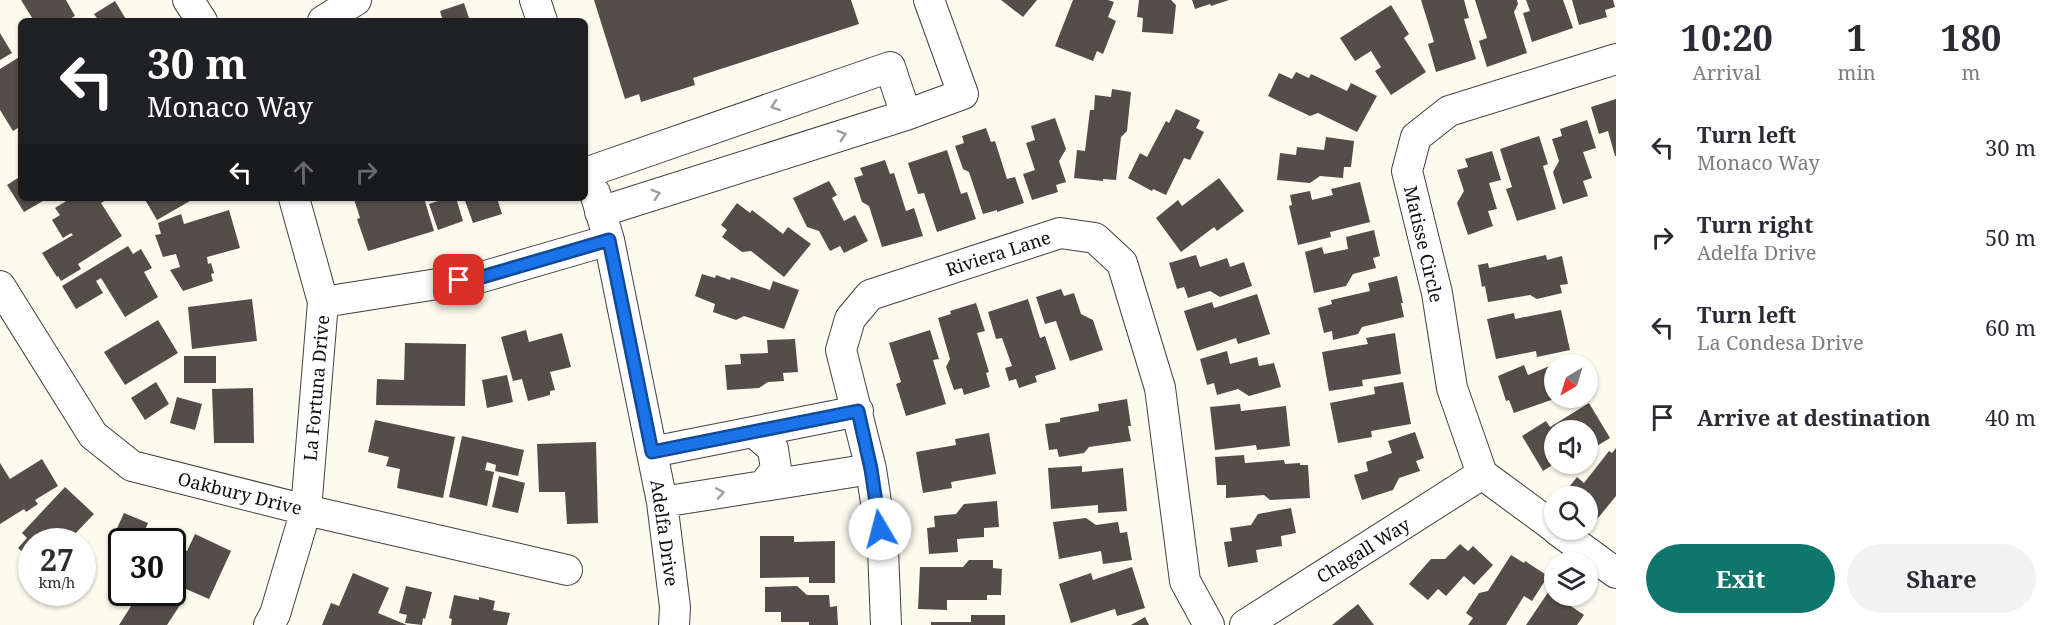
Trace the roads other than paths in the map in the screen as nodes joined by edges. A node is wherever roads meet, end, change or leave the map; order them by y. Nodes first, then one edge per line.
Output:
1 (188, 0) edge
2 (356, 0) edge
3 (536, 0) edge
4 (929, 0) edge
5 (200, 18) edge
6 (328, 18) edge
7 (541, 18) edge
8 (1616, 60) edge
9 (906, 115) junction
10 (588, 167) edge
11 (588, 170) edge
12 (295, 201) edge
13 (600, 212) junction
14 (609, 240) junction
15 (0, 286) edge
16 (323, 302) junction
17 (858, 411) junction
18 (754, 432) junction
19 (652, 452) junction
20 (871, 469) junction
21 (1482, 474) junction
22 (764, 486) junction
23 (662, 502) junction
24 (306, 510) junction
25 (1544, 520) edge
26 (1571, 540) edge
27 (567, 570) dead end
28 (1616, 573) edge
29 (269, 625) edge
30 (674, 625) edge
31 (886, 625) edge
32 (1209, 625) edge
33 (1245, 625) edge

1 - 5 street
2 - 6 street
3 - 7 street
4 - 9 street
8 - 21 street, Matisse Circle
9 -> 10 street
13 -> 9 street
11 - 13 street, Adelfa Drive
12 - 16 street, La Fortuna Drive
13 - 14 street, Adelfa Drive
14 - 16 street
14 - 19 street, Adelfa Drive
15 - 24 street, Oakbury Drive
16 - 24 street, La Fortuna Drive
17 - 18 street
17 - 20 street, Riviera Lane
17 - 32 street, Riviera Lane
18 - 19 street
18 - 22 street
19 - 23 street, Adelfa Drive
20 - 22 street
20 - 31 street, Riviera Lane
21 - 25 street
21 - 33 street, Chagall Way
23 -> 22 street
23 - 30 street, Adelfa Drive
24 - 27 street, Oakbury Drive
24 - 29 street, La Fortuna Drive
26 - 28 street

